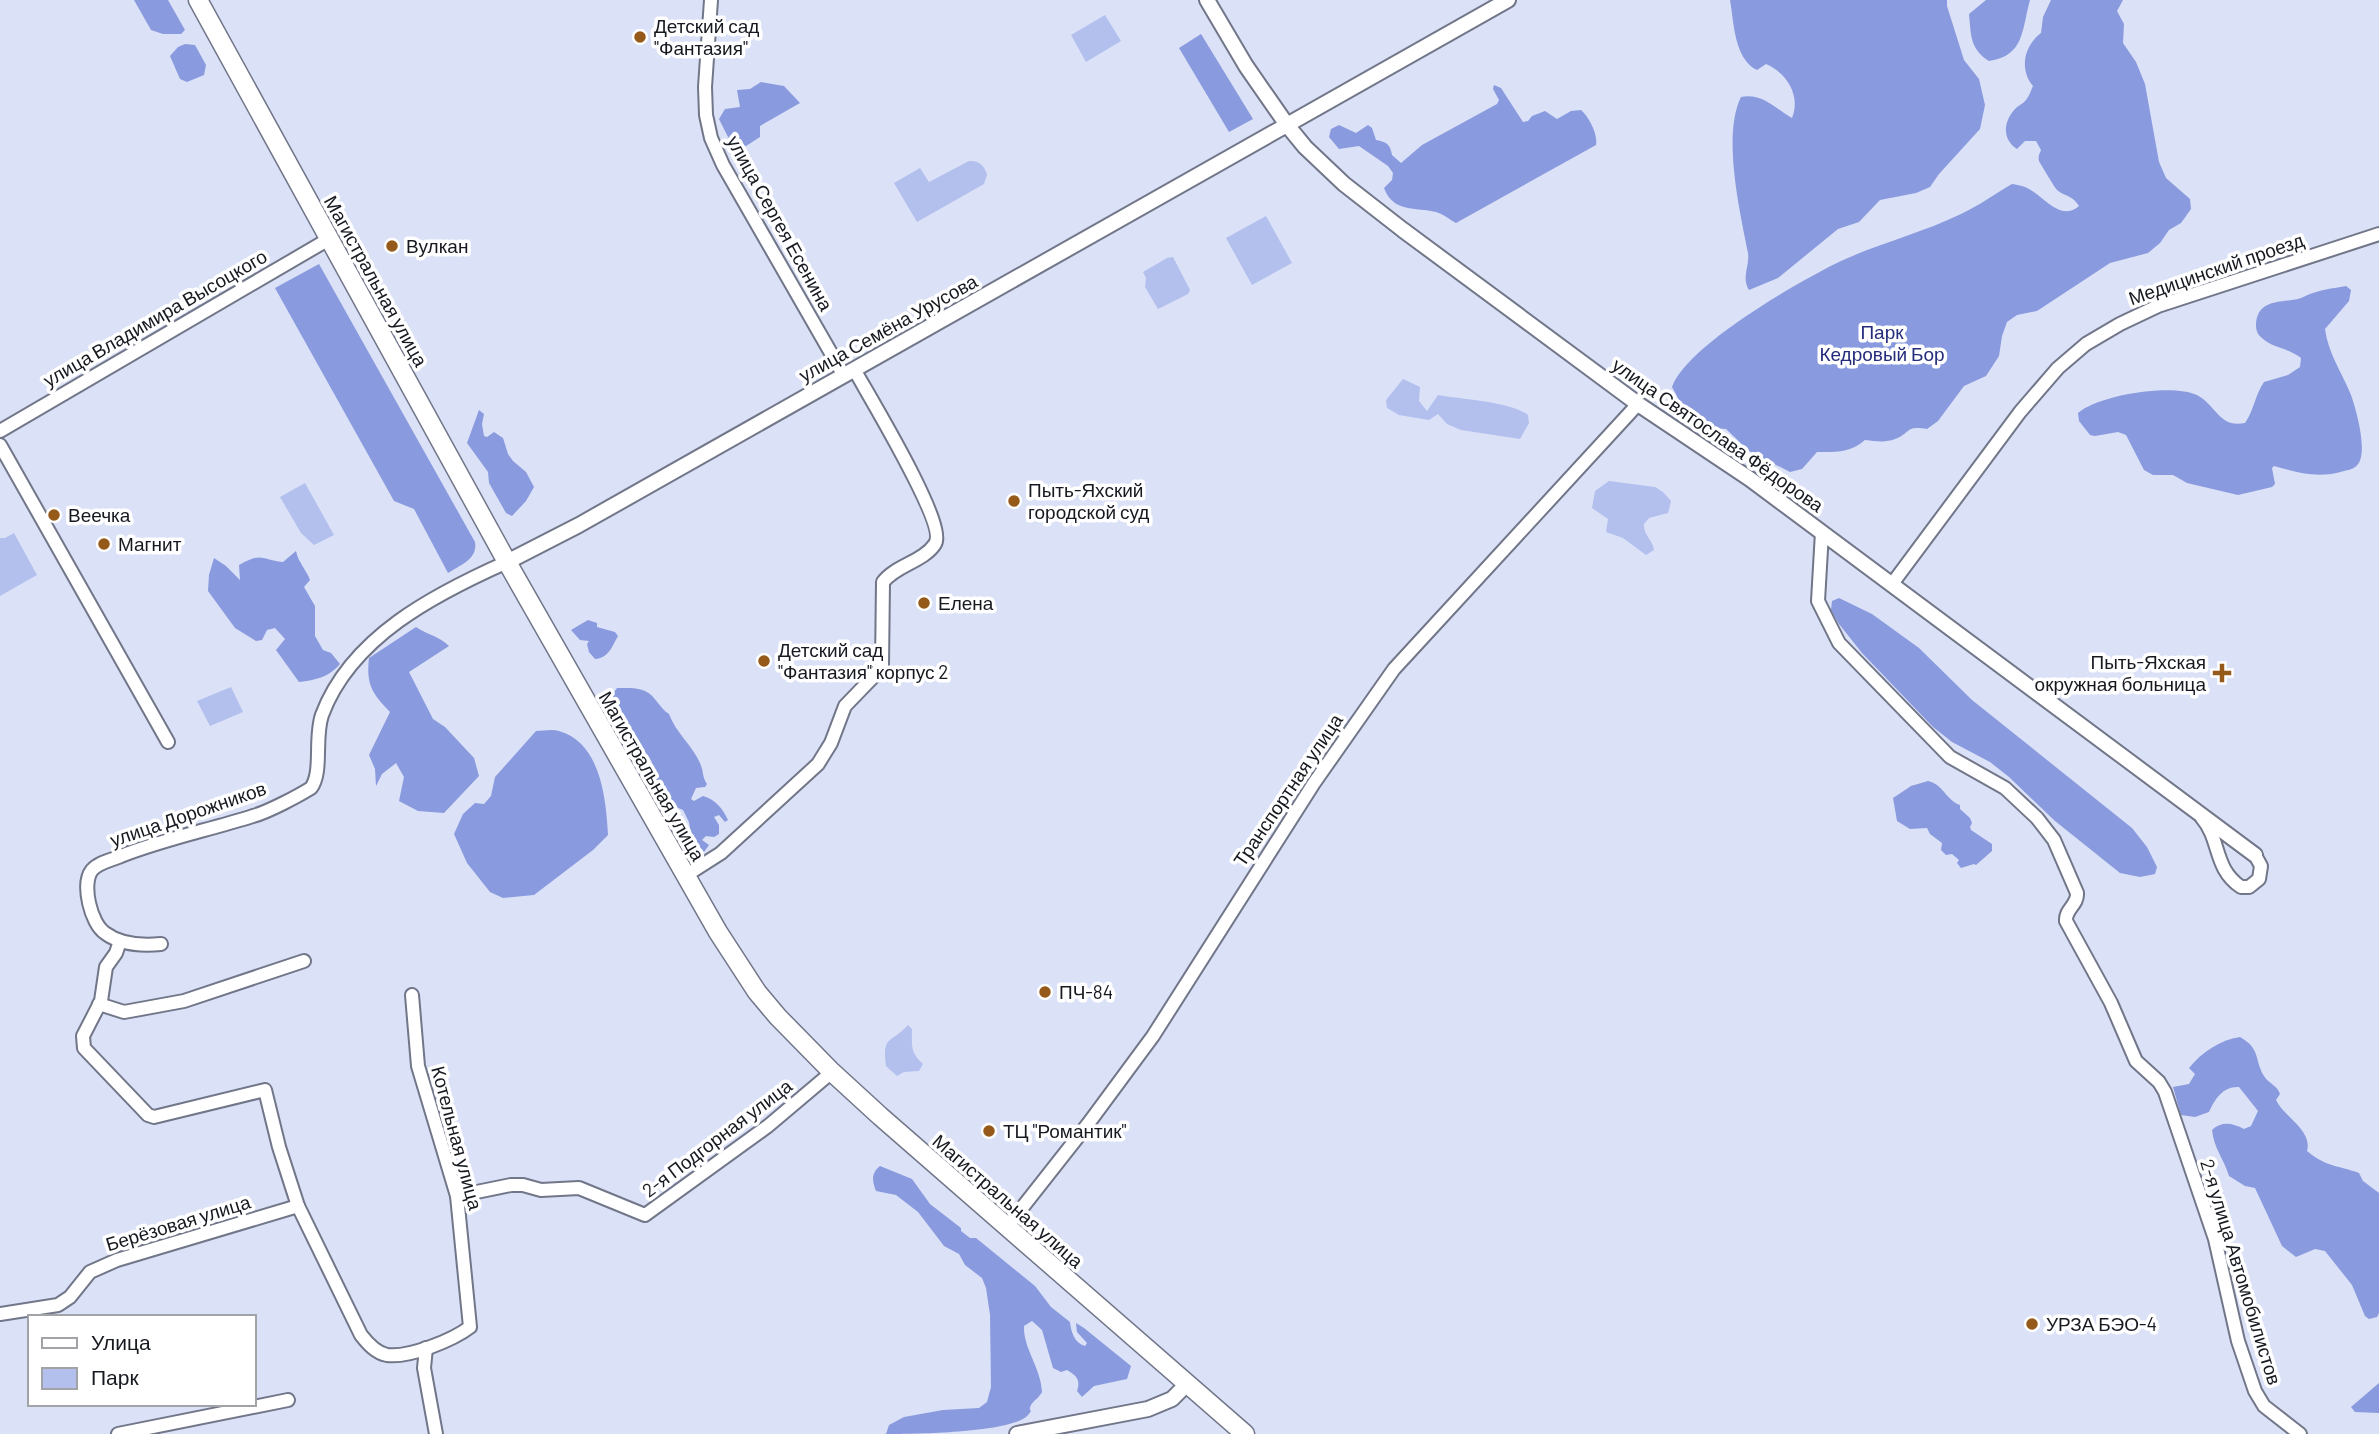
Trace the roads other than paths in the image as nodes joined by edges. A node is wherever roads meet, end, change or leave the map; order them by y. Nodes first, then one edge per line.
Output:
1 (198, 0) edge
2 (711, 0) edge
3 (1207, 0) edge
4 (1508, 0) edge
5 (1287, 125) junction
6 (2379, 234) edge
7 (329, 239) junction
8 (849, 371) junction
9 (1638, 404) junction
10 (0, 431) edge
11 (0, 445) edge
12 (1822, 531) junction
13 (507, 562) junction
14 (1892, 584) junction
15 (168, 742) dead end
16 (2202, 817) junction
17 (2255, 855) joint
18 (685, 876) junction
19 (120, 941) junction
20 (161, 944) dead end
21 (304, 961) dead end
22 (412, 995) dead end
23 (99, 1004) junction
24 (832, 1073) junction
25 (457, 1196) junction
26 (298, 1206) junction
27 (1007, 1227) junction
28 (0, 1314) edge
29 (426, 1348) junction
30 (1187, 1384) junction
31 (288, 1400) dead end
32 (118, 1434) edge
33 (436, 1434) edge
34 (1017, 1434) edge
35 (1245, 1434) edge
36 (2300, 1434) edge

1 - 7 main road, Магистральная улица
2 - 8 street, улица Сергея Есенина
3 - 5 street, улица Святослава Фёдорова
4 - 5 street, улица Семёна Урусова
5 - 8 street, улица Семёна Урусова
5 - 9 street, улица Святослава Фёдорова
6 - 14 street, Медицинский проезд
7 - 10 street, улица Владимира Высоцкого
7 - 13 main road, Магистральная улица
8 - 13 street, улица Семёна Урусова
8 - 18 street, улица Сергея Есенина
9 - 12 street, улица Святослава Фёдорова
9 - 27 street, Транспортная улица
11 - 15 street
12 - 14 street, улица Святослава Фёдорова
12 - 36 street, 2-я улица Автомобилистов
13 - 18 main road, Магистральная улица
13 - 19 street, улица Дорожников
14 - 16 street, улица Святослава Фёдорова
16 - 17 street, улица Святослава Фёдорова
16 - 17 street
18 - 24 main road, Магистральная улица
19 - 20 street
19 - 23 street
21 - 23 street
22 - 25 street, Котельная улица
23 - 26 street, Котельная улица
24 - 25 street, 2-я Подгорная улица
24 - 27 main road, Магистральная улица
25 - 29 street, Котельная улица
26 - 28 street, Берёзовая улица
26 - 29 street, Котельная улица
27 - 30 main road, Магистральная улица
29 - 33 street
30 - 34 street
30 - 35 main road, Магистральная улица
31 - 32 street

